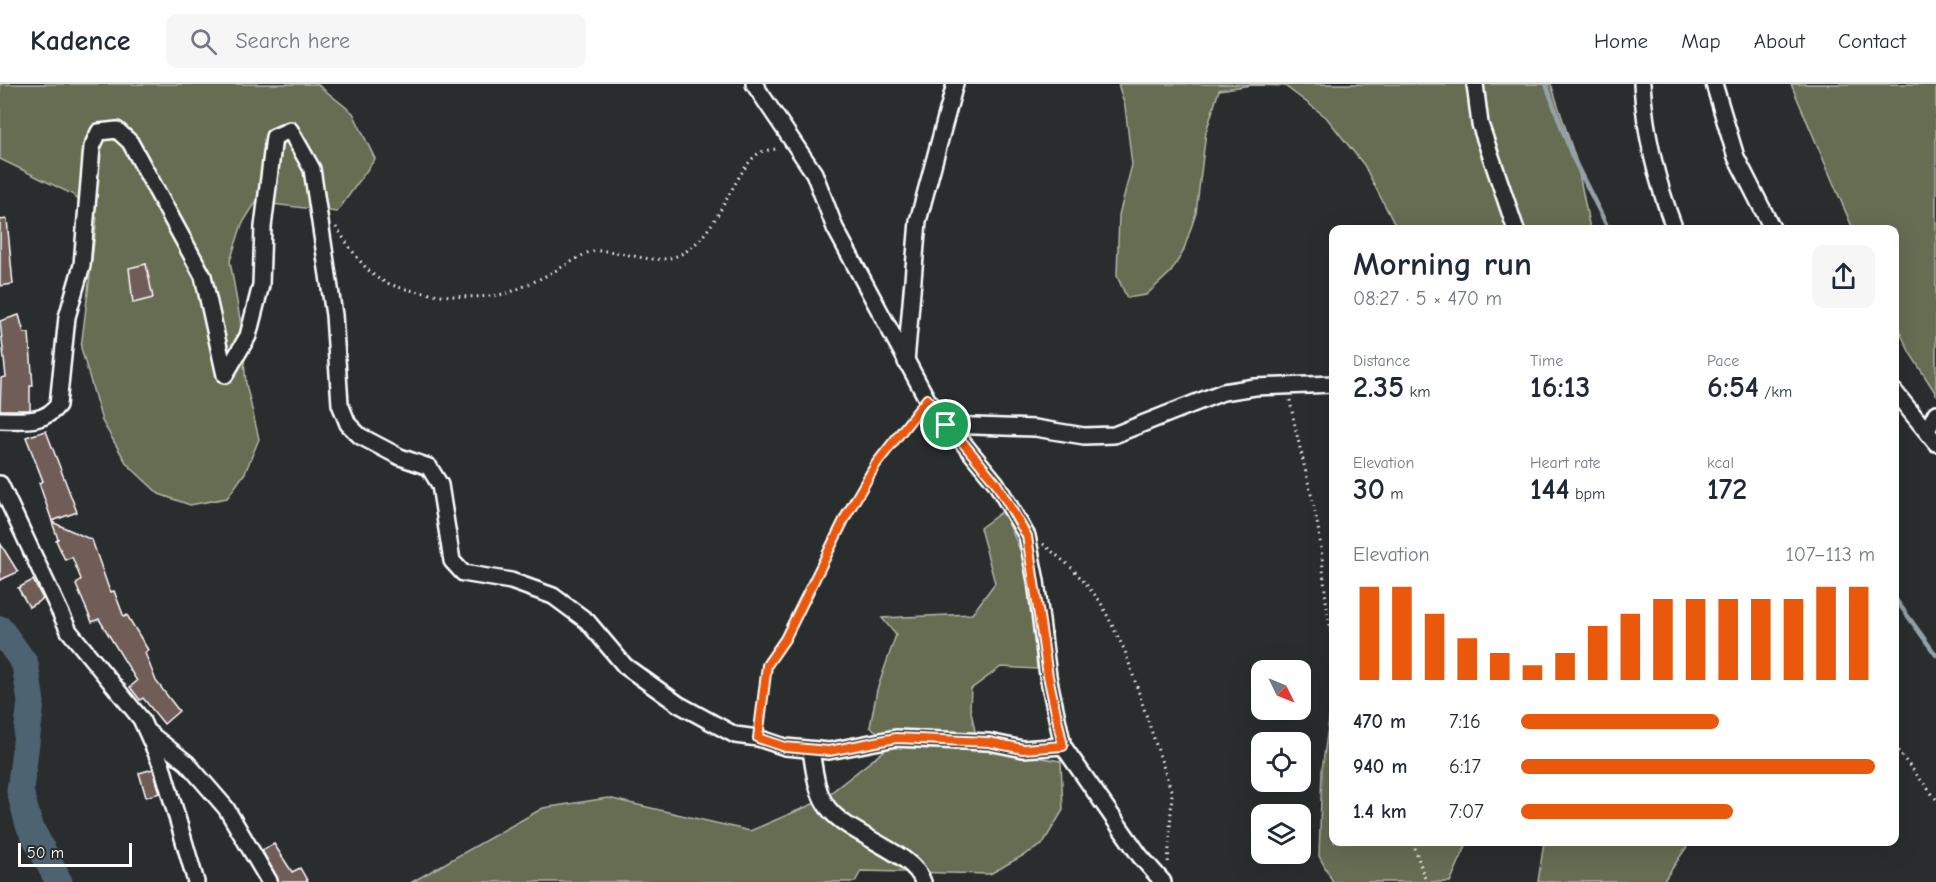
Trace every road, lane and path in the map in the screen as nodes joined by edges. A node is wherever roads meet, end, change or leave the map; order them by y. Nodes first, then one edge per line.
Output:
1 (754, 84) edge
2 (955, 84) edge
3 (1475, 84) edge
4 (1642, 84) edge
5 (1714, 84) edge
6 (793, 146) junction
7 (333, 223) dead end
8 (1514, 225) edge
9 (1673, 225) edge
10 (1770, 225) edge
11 (906, 362) junction
12 (1329, 384) edge
13 (1287, 386) junction
14 (1899, 397) edge
15 (927, 399) junction
16 (1936, 413) edge
17 (0, 420) edge
18 (946, 425) junction
19 (1931, 437) edge
20 (0, 484) edge
21 (1027, 536) junction
22 (1329, 629) edge
23 (147, 732) junction
24 (758, 738) junction
25 (1063, 746) junction
26 (811, 750) junction
27 (1899, 752) edge
28 (1936, 799) edge
29 (1414, 846) edge
30 (1165, 876) edge
31 (268, 881) edge
32 (196, 882) edge
33 (923, 882) edge
34 (1426, 882) edge

1 - 6 street
2 - 11 street
3 - 8 street
4 - 9 street
5 - 10 street
6 - 7 path
6 - 11 street
11 - 15 street
12 - 13 street
13 - 18 street
13 - 22 path
14 - 19 street
15 - 18 street
15 - 24 path
16 - 19 street
17 - 24 street
18 - 21 street
20 - 23 street
21 - 25 street
21 - 30 path
23 - 31 street
23 - 32 street
24 - 26 street
25 - 26 street
25 - 30 street
26 - 33 street
27 - 28 path
29 - 34 path

